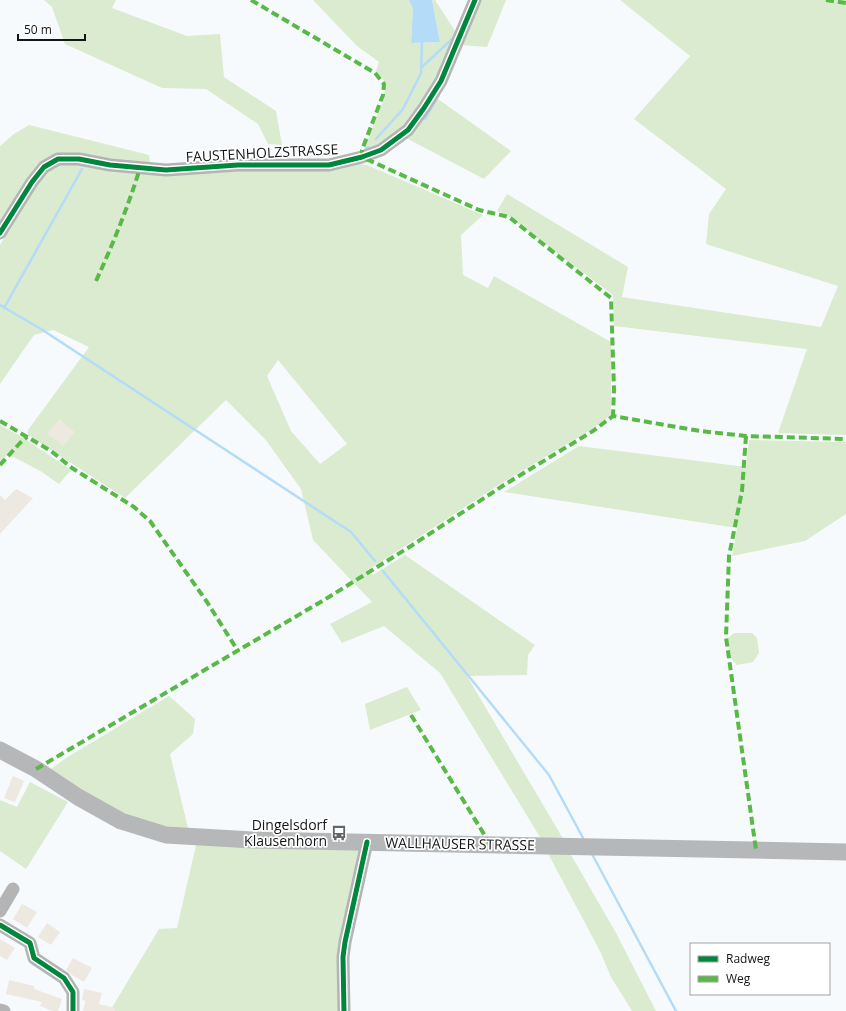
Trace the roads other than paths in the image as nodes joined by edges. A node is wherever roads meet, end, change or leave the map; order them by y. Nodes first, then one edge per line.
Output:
1 (475, 0) edge
2 (0, 233) edge
3 (0, 750) edge
4 (367, 842) junction
5 (846, 852) edge
6 (13, 889) dead end
7 (0, 911) edge
8 (0, 925) edge
9 (0, 1010) edge
10 (4, 1011) edge
11 (73, 1011) edge
12 (344, 1011) edge

1 - 2 street, FAUSTENHOLZSTRASSE
3 - 4 main road, WALLHAUSER STRASSE
4 - 5 main road, WALLHAUSER STRASSE
4 - 12 street
6 - 7 street
8 - 11 street
9 - 10 street

